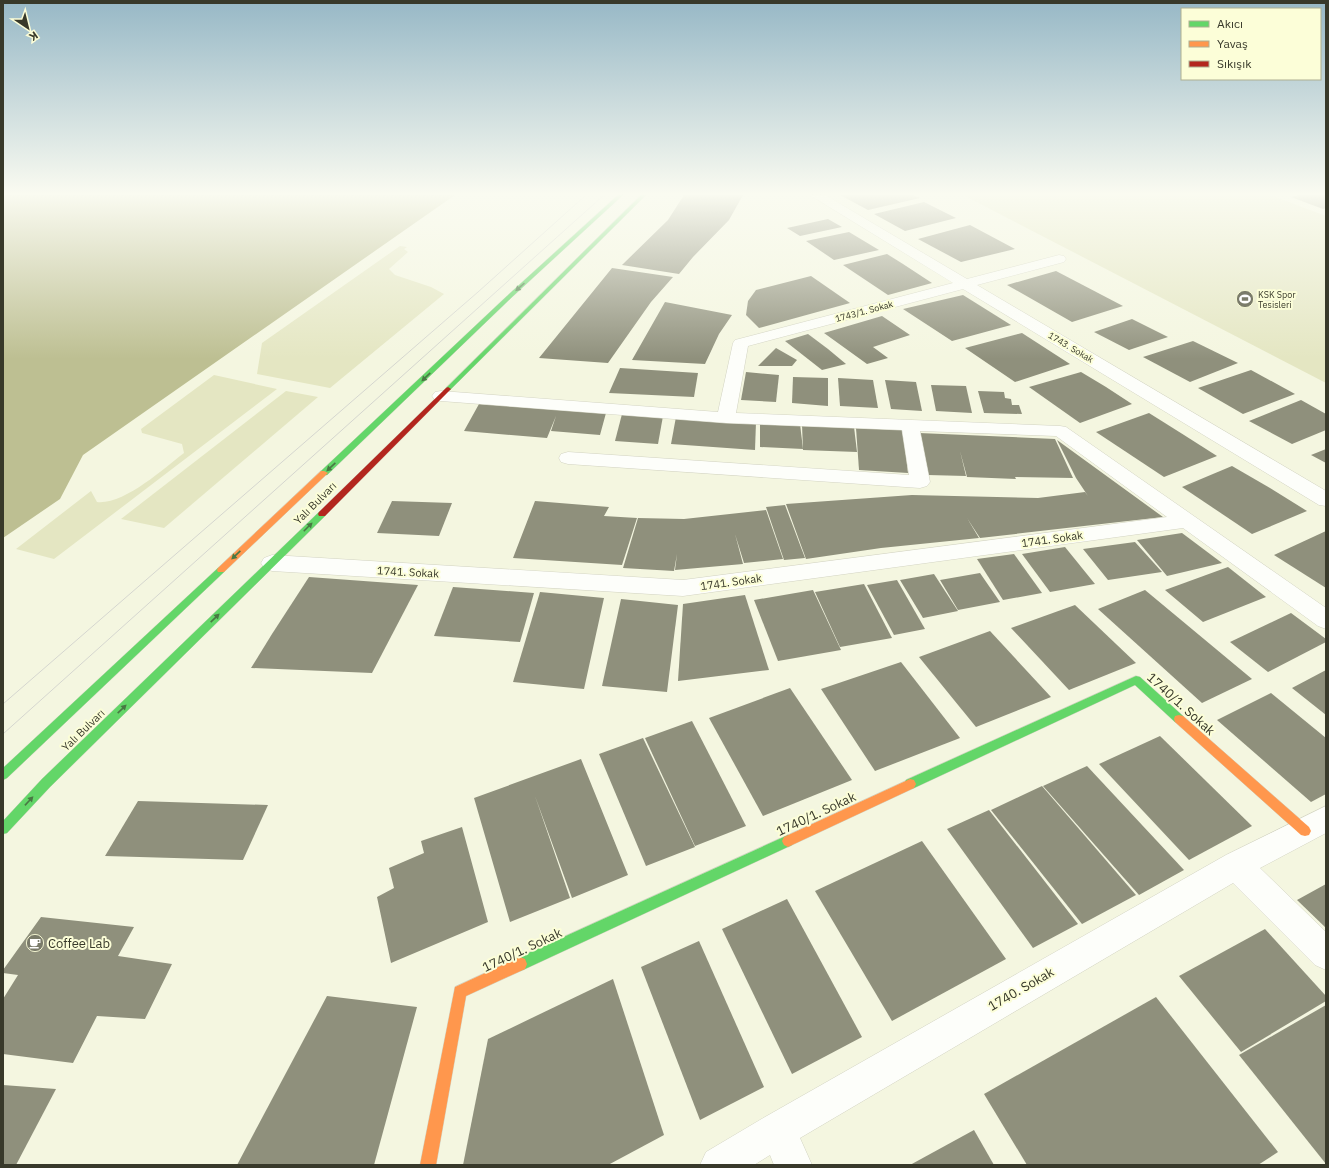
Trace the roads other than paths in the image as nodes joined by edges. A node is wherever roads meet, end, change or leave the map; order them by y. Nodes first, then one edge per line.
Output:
1 (562, 250) edge
2 (589, 250) edge
3 (908, 250) edge
4 (1059, 259) dead end
5 (966, 284) junction
6 (441, 396) junction
7 (726, 418) junction
8 (910, 425) junction
9 (568, 458) dead end
10 (1326, 500) edge
11 (1187, 521) junction
12 (272, 563) junction
13 (1326, 620) edge
14 (3, 775) edge
15 (1316, 825) edge
16 (3, 829) edge
17 (1236, 865) junction
18 (1326, 954) edge
19 (778, 1130) junction
20 (428, 1165) edge
21 (719, 1165) edge
22 (793, 1165) edge

1 -> 14 main road, Yalı Bulvarı
2 - 6 main road, Yalı Bulvarı
3 - 5 street, 1743. Sokak
4 - 5 street, 1743/1. Sokak
5 - 7 street, 1743/1. Sokak
5 - 10 street, 1743. Sokak
6 - 7 street
12 -> 6 main road, Yalı Bulvarı
7 - 8 street
8 - 9 street
8 - 11 street
11 - 12 street, 1741. Sokak
11 - 13 street
16 -> 12 main road, Yalı Bulvarı
15 - 17 street, 1740. Sokak
15 - 20 main road, 1740/1. Sokak
17 - 18 street
17 - 19 street, 1740. Sokak
19 - 21 street, 1740. Sokak
19 - 22 street

